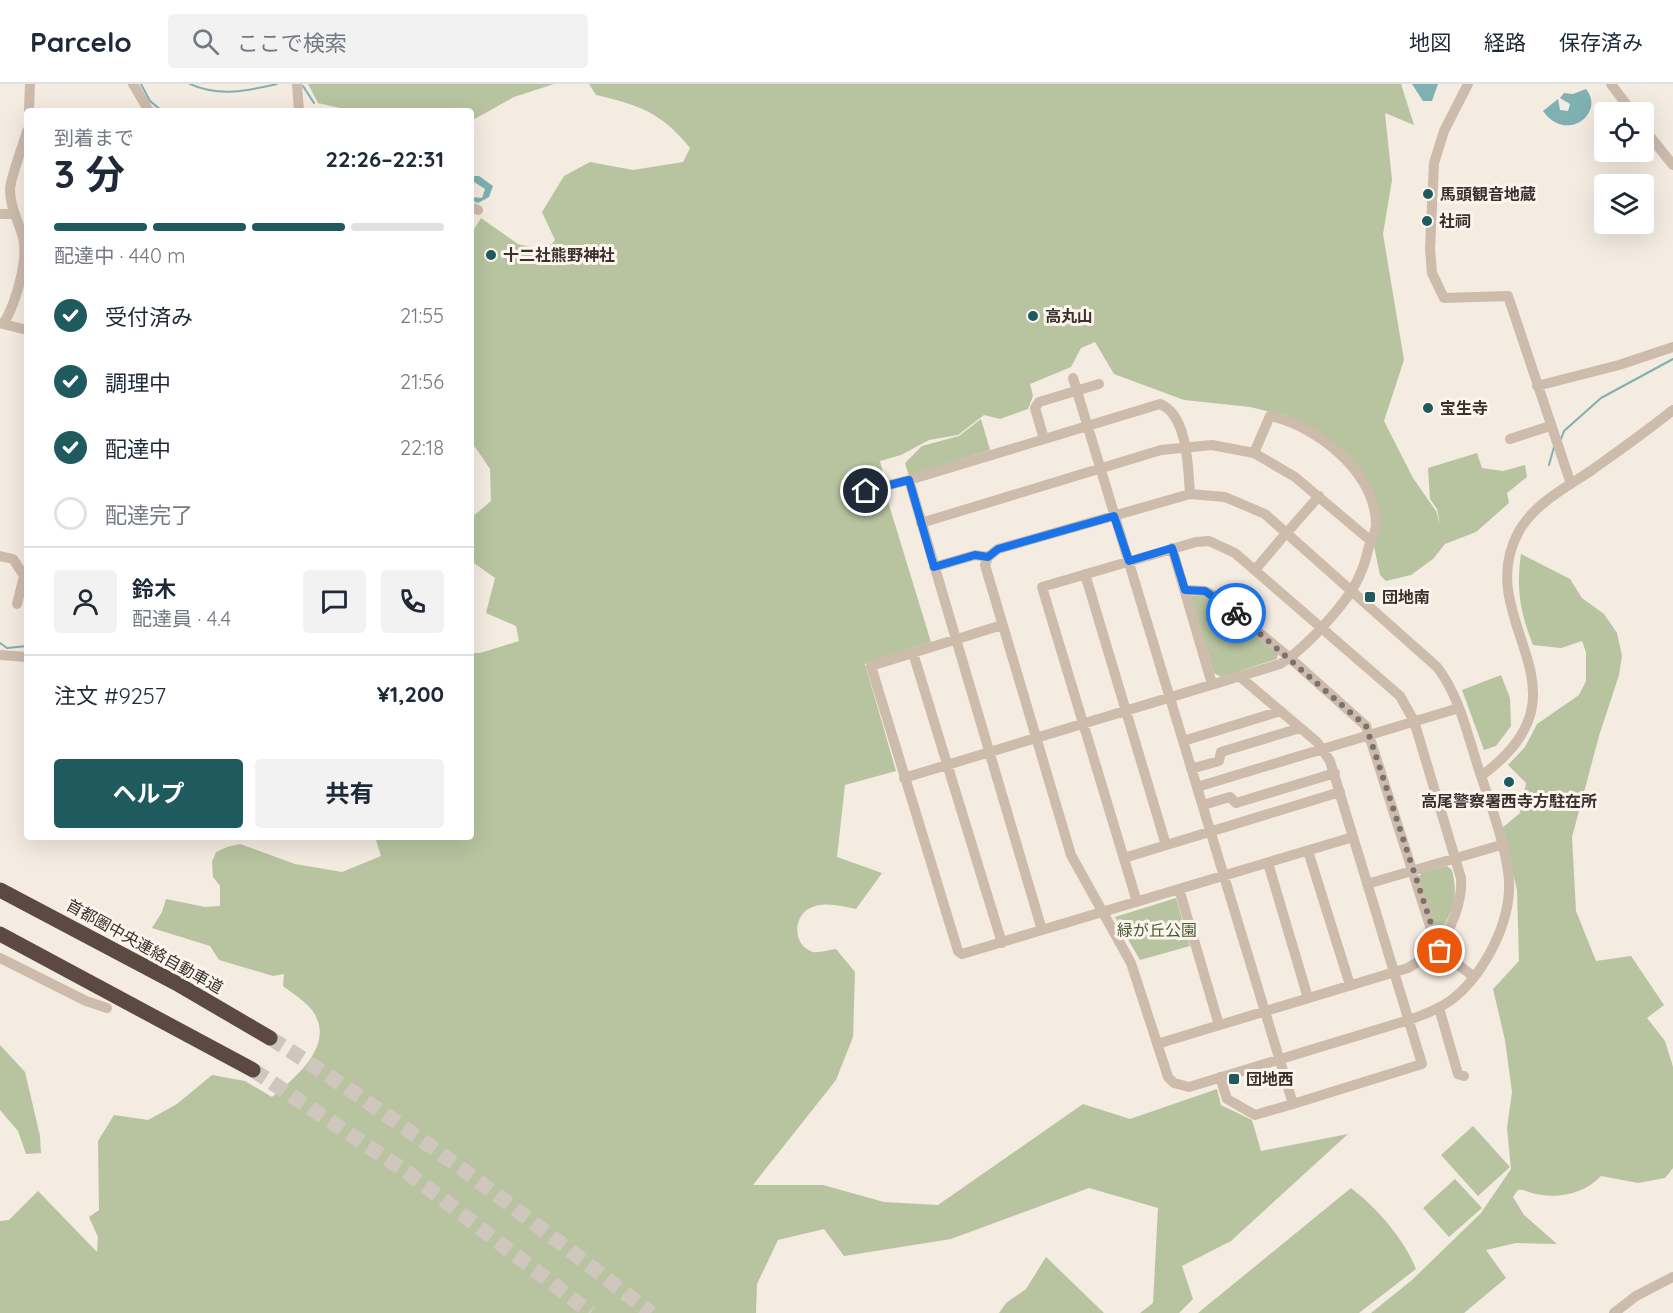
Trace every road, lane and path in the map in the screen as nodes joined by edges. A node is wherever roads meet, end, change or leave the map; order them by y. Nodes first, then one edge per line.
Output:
1 (30, 84) edge
2 (133, 84) edge
3 (297, 84) edge
4 (1468, 84) edge
5 (1611, 84) edge
6 (1624, 102) edge
7 (29, 108) edge
8 (147, 108) edge
9 (299, 108) edge
10 (1654, 141) edge
11 (23, 164) edge
12 (1673, 165) edge
13 (0, 214) edge
14 (14, 214) junction
15 (24, 243) edge
16 (24, 253) edge
17 (2, 323) edge
18 (24, 329) edge
19 (1673, 347) edge
20 (1073, 378) dead end
21 (1099, 384) dead end
22 (1537, 386) junction
23 (1076, 390) junction
24 (1673, 410) edge
25 (1088, 426) junction
26 (1550, 426) junction
27 (1044, 439) junction
28 (1510, 439) dead end
29 (1186, 446) junction
30 (1254, 453) junction
31 (1101, 469) junction
32 (909, 480) junction
33 (1571, 484) junction
34 (866, 491) dead end
35 (1190, 494) junction
36 (1319, 496) junction
37 (1114, 516) junction
38 (921, 522) junction
39 (1291, 528) dead end
40 (1282, 538) dead end
41 (1371, 541) junction
42 (1172, 548) junction
43 (0, 556) edge
44 (988, 557) junction
45 (1129, 561) junction
46 (934, 567) junction
47 (1255, 570) junction
48 (24, 572) edge
49 (1085, 574) junction
50 (24, 581) edge
51 (1185, 590) junction
52 (1352, 591) junction
53 (17, 604) dead end
54 (1002, 625) junction
55 (1321, 627) junction
56 (956, 639) junction
57 (913, 653) junction
58 (24, 657) edge
59 (1290, 658) junction
60 (1, 659) edge
61 (1239, 676) junction
62 (1212, 684) junction
63 (1169, 697) junction
64 (1459, 708) junction
65 (1126, 711) junction
66 (1281, 711) junction
67 (1414, 722) junction
68 (1083, 724) junction
69 (1300, 728) junction
70 (1371, 735) junction
71 (1037, 738) junction
72 (1183, 741) junction
73 (1323, 749) junction
74 (990, 752) junction
75 (947, 765) junction
76 (1191, 769) junction
77 (1335, 773) junction
78 (1481, 776) junction
79 (904, 778) junction
80 (1197, 787) junction
81 (1340, 792) junction
82 (1203, 805) junction
83 (1210, 831) junction
84 (1353, 837) junction
85 (1166, 845) junction
86 (1501, 845) junction
87 (1308, 851) junction
88 (1124, 858) junction
89 (1456, 859) junction
90 (1268, 863) junction
91 (1412, 871) junction
92 (1224, 877) junction
93 (1367, 884) junction
94 (0, 890) edge
95 (1179, 890) junction
96 (1137, 902) junction
97 (1103, 912) junction
98 (1042, 930) junction
99 (6, 937) edge
100 (1002, 943) junction
101 (1437, 948) junction
102 (0, 958) edge
103 (1394, 972) junction
104 (1474, 977) junction
105 (1350, 985) junction
106 (1308, 998) junction
107 (107, 1008) dead end
108 (1440, 1008) junction
109 (1264, 1012) junction
110 (1409, 1020) junction
111 (1219, 1025) junction
112 (270, 1038) tunnel mouth
113 (1157, 1044) junction
114 (1278, 1059) junction
115 (253, 1070) tunnel mouth
116 (1464, 1076) dead end
117 (1220, 1077) junction
118 (1293, 1104) junction
119 (1673, 1276) edge
120 (1614, 1313) edge

1 - 7 street
2 - 8 street
3 - 9 street
4 - 22 street
5 - 6 street
10 - 12 street
11 - 14 street
13 - 14 street
14 - 15 street
16 - 17 street
17 - 18 street
19 - 22 street
20 - 23 street
21 - 23 street
22 - 26 street
23 - 25 street
23 - 27 street
24 - 33 street
25 - 27 street
25 - 29 street
25 - 31 street
26 - 28 street
26 - 33 street
27 - 32 street
29 - 30 street
29 - 31 street
29 - 35 street
30 - 36 street
30 - 41 street
31 - 37 street
31 - 38 street
32 - 34 street
32 - 38 street
33 - 78 street
35 - 37 street
35 - 52 street
36 - 39 street
36 - 41 street
37 - 44 street
37 - 45 street
38 - 46 street
40 - 47 street
41 - 52 street
42 - 45 street
42 - 47 street
42 - 51 street
43 - 48 street
44 - 46 street
44 - 54 street
45 - 49 street
45 - 63 street
46 - 56 street
47 - 55 street
49 - 65 street
49 - 68 street
50 - 53 street
51 - 59 street
51 - 62 street
52 - 55 street
52 - 64 street
54 - 56 street
54 - 71 street
55 - 59 street
55 - 67 street
56 - 57 street
56 - 74 street
57 - 75 street
57 - 79 street
58 - 60 street
59 - 61 street
59 - 70 street
61 - 62 street
61 - 66 street
62 - 63 street
63 - 65 street
63 - 72 street
64 - 67 street
64 - 78 street
65 - 68 street
65 - 85 street
66 - 69 street
66 - 72 street
67 - 70 street
67 - 89 street
68 - 71 street
68 - 88 street
69 - 73 street
69 - 76 street
70 - 73 street
70 - 91 street
71 - 74 street
71 - 97 street
72 - 76 street
73 - 77 street
73 - 80 street
74 - 75 street
74 - 98 street
75 - 79 street
75 - 100 street
76 - 80 street
77 - 81 street
77 - 82 street
78 - 86 street
79 - 100 street
80 - 82 street
81 - 83 street
81 - 84 street
82 - 83 street
83 - 85 street
83 - 92 street
84 - 87 street
84 - 93 street
85 - 88 street
86 - 89 street
86 - 104 street
87 - 90 street
87 - 105 street
88 - 96 street
89 - 91 street
89 - 101 street
90 - 92 street
90 - 106 street
91 - 93 street
91 - 101 street
92 - 95 street
92 - 109 street
93 - 103 street
94 - 112 highway, 首都圏中央連絡自動車道
95 - 96 street
95 - 111 street
96 - 97 street
97 - 98 street
97 - 113 street
98 - 100 street
99 - 115 highway
101 - 103 street
101 - 104 street
102 - 107 street
103 - 105 street
103 - 110 street
104 - 108 street
105 - 106 street
106 - 109 street
108 - 110 street
108 - 116 street
109 - 111 street
109 - 114 street
110 - 114 street
110 - 118 street
111 - 113 street
113 - 117 street
114 - 117 street
114 - 118 street
117 - 118 street
119 - 120 street

